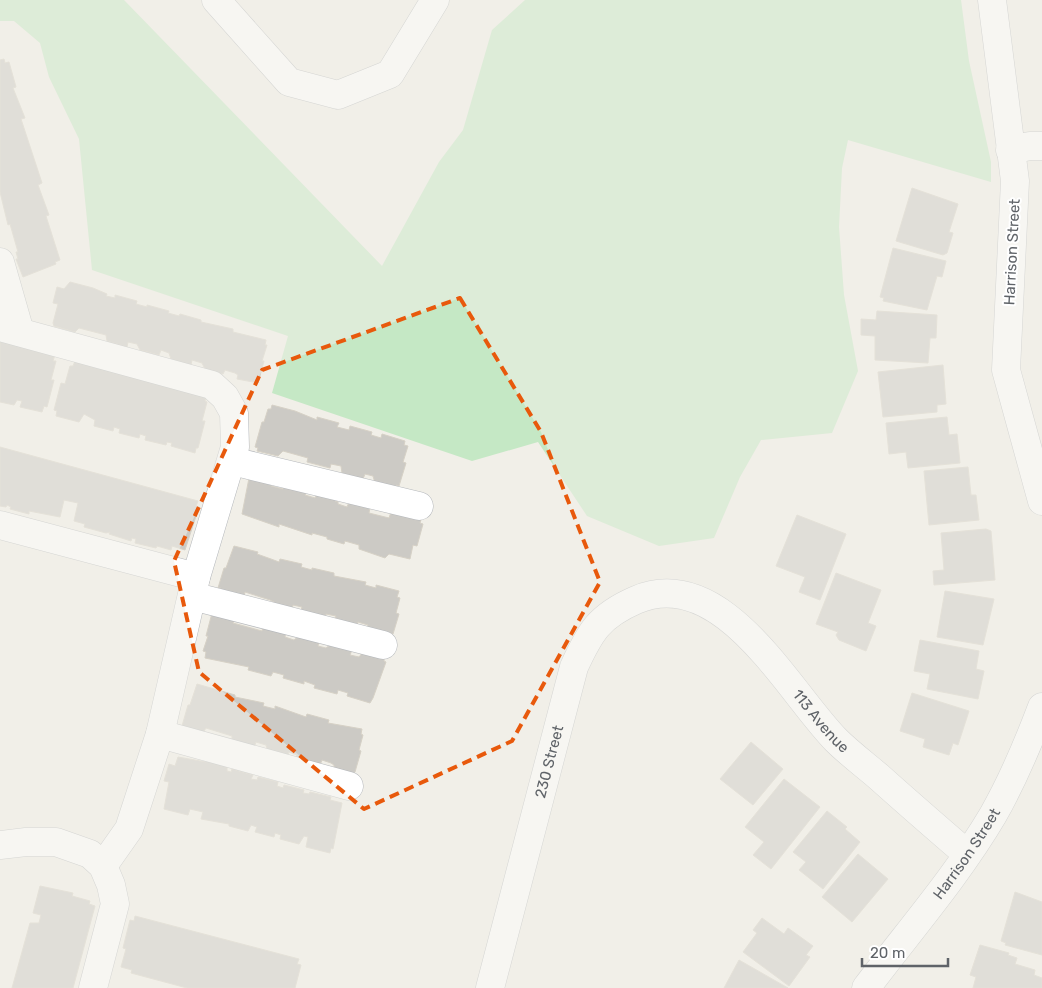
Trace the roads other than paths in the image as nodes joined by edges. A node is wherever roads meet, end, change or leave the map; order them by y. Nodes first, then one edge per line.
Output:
1 (216, 0) edge
2 (435, 0) edge
3 (992, 0) edge
4 (1042, 146) edge
5 (1010, 150) junction
6 (0, 262) edge
7 (10, 330) edge
8 (232, 461) junction
9 (1042, 501) edge
10 (419, 506) dead end
11 (0, 525) edge
12 (194, 587) junction
13 (676, 594) joint
14 (382, 645) dead end
15 (1042, 707) edge
16 (160, 734) junction
17 (349, 786) dead end
18 (0, 845) edge
19 (967, 854) junction
20 (103, 866) junction
21 (99, 987) edge
22 (490, 988) edge
23 (866, 988) edge

1 - 2 street
3 - 5 street, Harrison Street
4 - 5 street
5 - 9 street, Harrison Street
6 - 7 street
7 - 8 street
8 - 10 street
8 - 12 street
11 - 12 street
12 - 14 street
12 - 16 street
13 - 19 street, 113 Avenue
13 - 22 street, 230 Street
15 - 19 street, Harrison Street
16 - 17 street
16 - 20 street
18 - 20 street
19 - 23 street, Harrison Street
20 - 21 street

